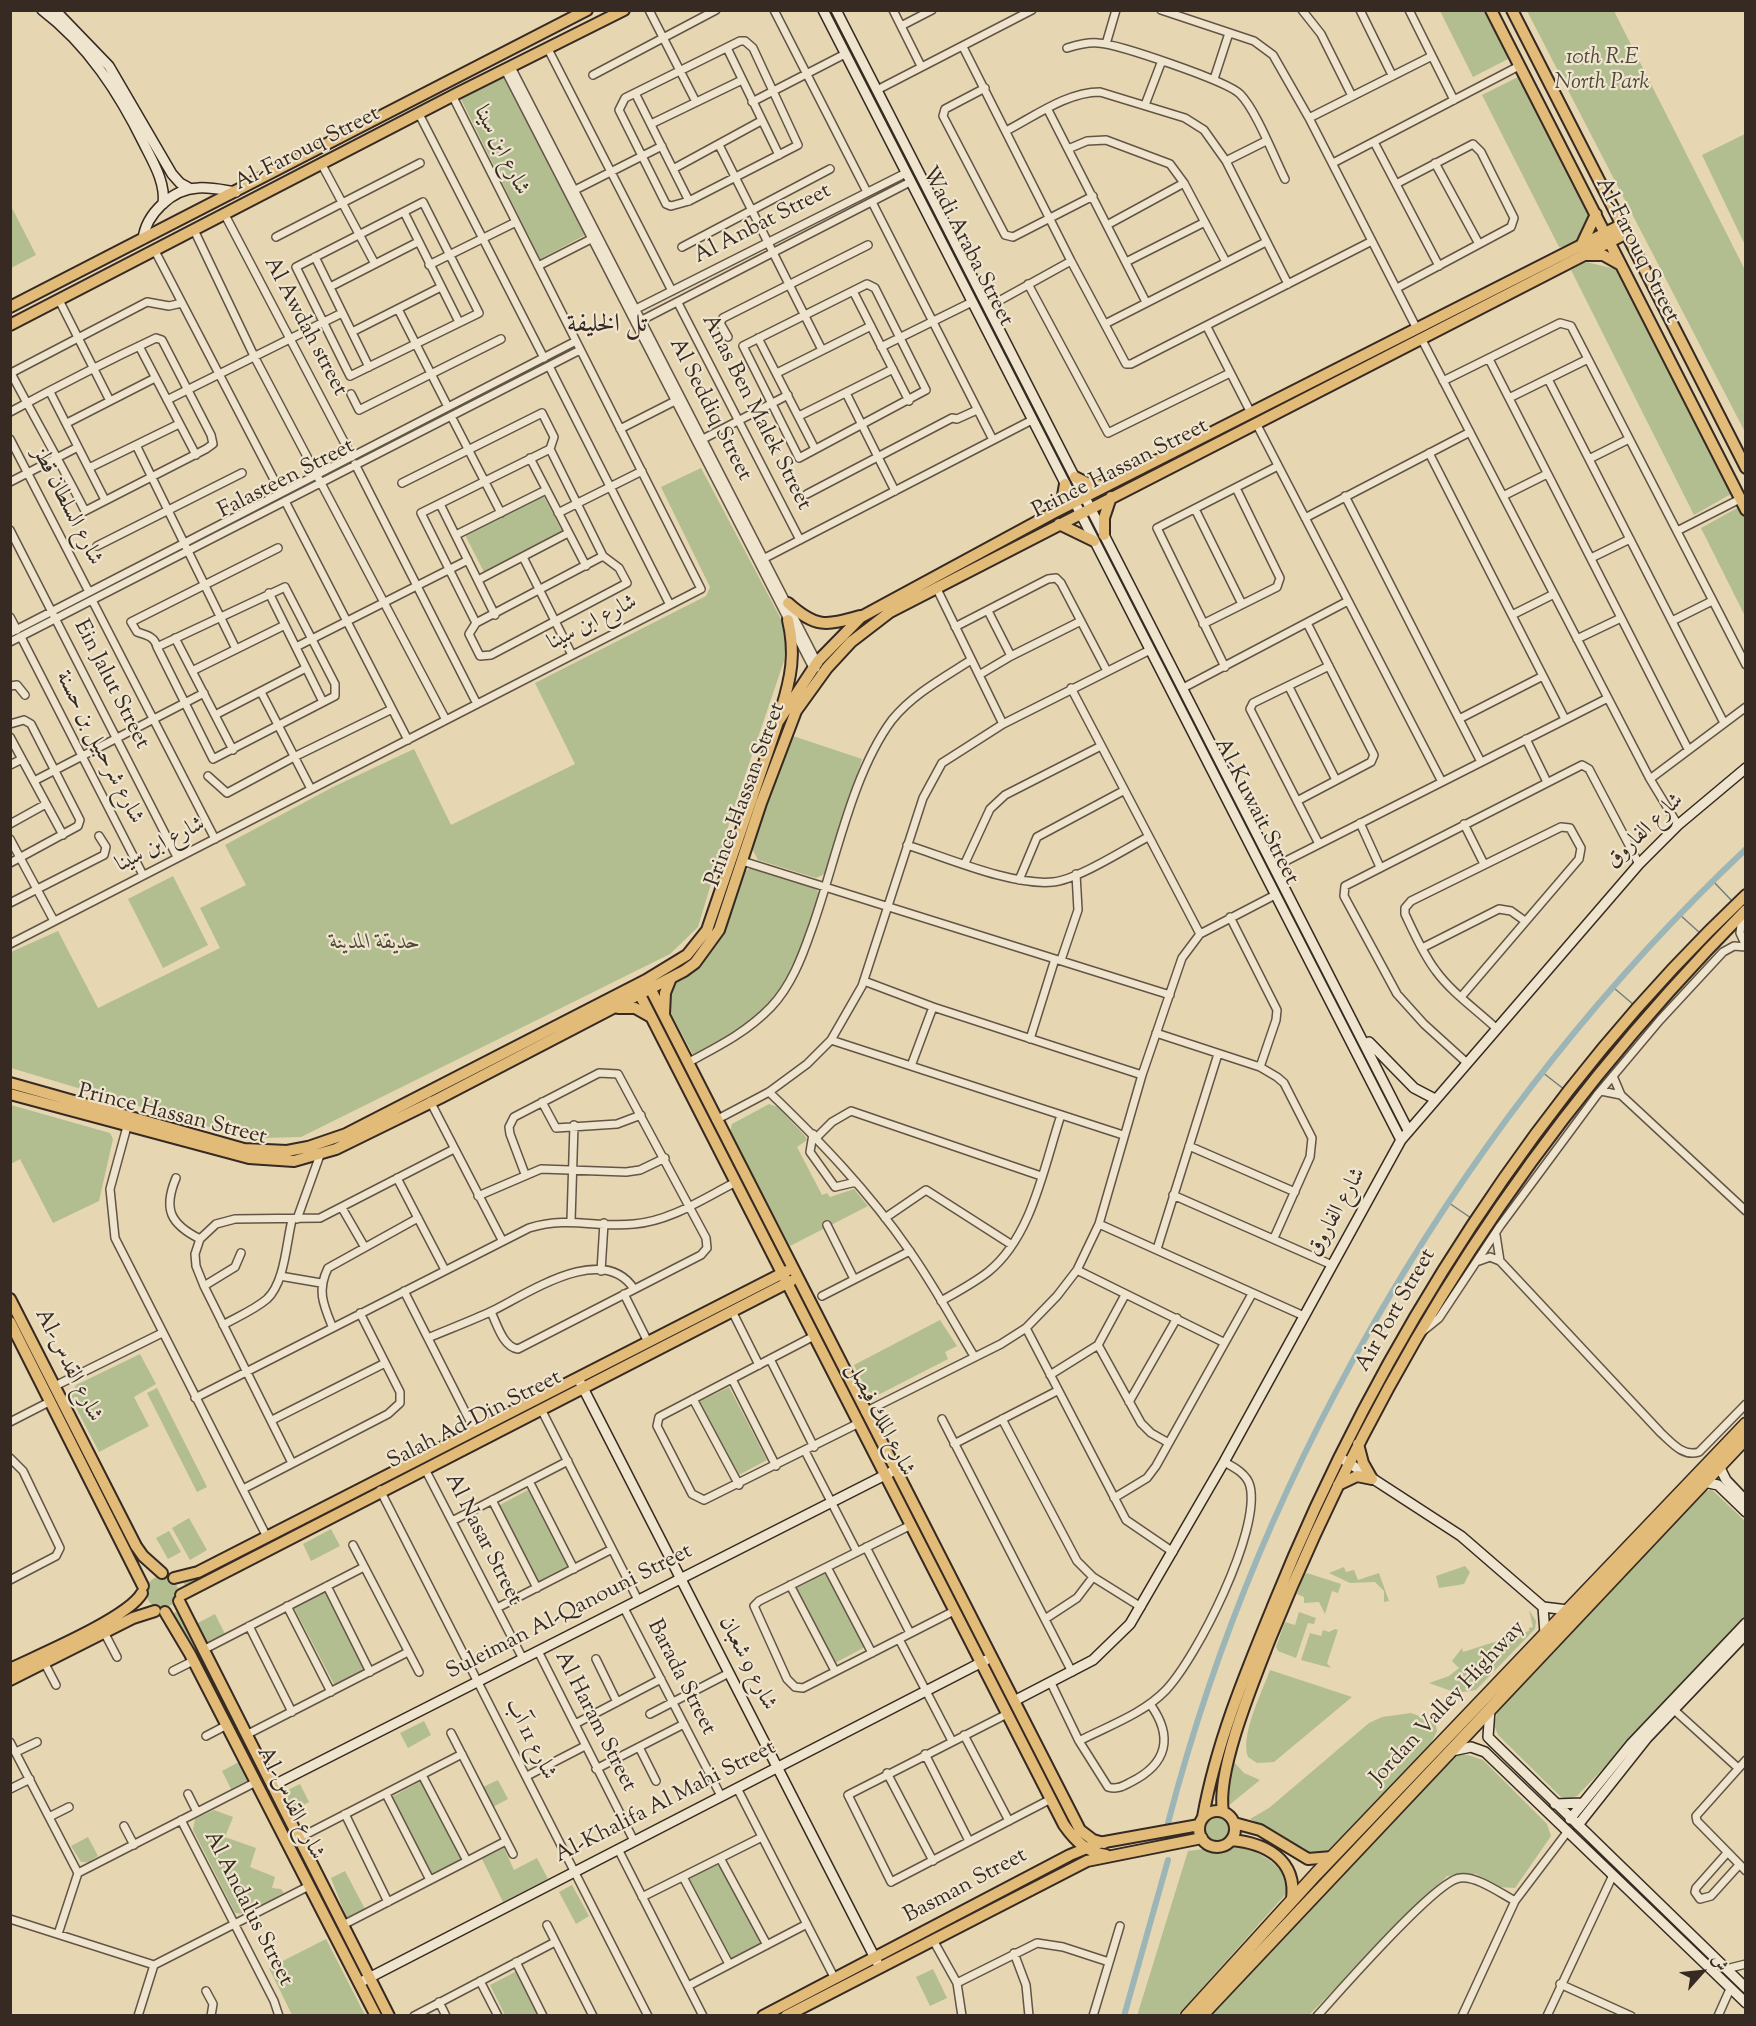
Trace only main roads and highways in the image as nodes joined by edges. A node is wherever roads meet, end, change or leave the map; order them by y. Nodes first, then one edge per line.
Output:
1 (42, 10) edge
2 (55, 10) edge
3 (587, 10) edge
4 (593, 10) edge
5 (624, 10) edge
6 (823, 10) edge
7 (836, 10) edge
8 (1491, 10) edge
9 (1512, 10) edge
10 (600, 23) junction
11 (372, 122) junction
12 (379, 135) junction
13 (157, 146) junction
14 (148, 152) junction
15 (191, 189) junction
16 (236, 192) junction
17 (163, 204) junction
18 (1596, 214) junction
19 (1625, 229) junction
20 (1608, 237) junction
21 (142, 239) junction
22 (1581, 251) junction
23 (112, 254) junction
24 (960, 254) junction
25 (950, 259) junction
26 (1622, 266) junction
27 (120, 269) junction
28 (10, 307) edge
29 (10, 325) edge
30 (1253, 418) junction
31 (1746, 468) edge
32 (1075, 477) junction
33 (1065, 484) junction
34 (1107, 485) junction
35 (1085, 497) junction
36 (1111, 497) junction
37 (1074, 502) junction
38 (1746, 510) edge
39 (1085, 511) junction
40 (1053, 513) junction
41 (1059, 524) junction
42 (1104, 535) junction
43 (1094, 541) junction
44 (788, 603) road end
45 (866, 614) junction
46 (788, 620) road end
47 (819, 668) junction
48 (778, 722) junction
49 (1222, 765) junction
50 (1746, 768) edge
51 (1212, 771) junction
52 (1746, 896) edge
53 (1744, 912) edge
54 (672, 978) junction
55 (649, 984) junction
56 (638, 990) junction
57 (615, 1008) junction
58 (664, 1014) junction
59 (651, 1017) junction
60 (1355, 1026) junction
61 (10, 1083) edge
62 (10, 1094) edge
63 (428, 1098) junction
64 (1435, 1098) junction
65 (128, 1121) junction
66 (1408, 1130) junction
67 (1401, 1140) junction
68 (769, 1248) junction
69 (790, 1276) junction
70 (762, 1284) junction
71 (10, 1299) edge
72 (10, 1322) edge
73 (580, 1383) junction
74 (1746, 1424) edge
75 (1746, 1438) edge
76 (1358, 1444) junction
77 (80, 1446) junction
78 (85, 1457) junction
79 (1344, 1460) junction
80 (1719, 1466) junction
81 (890, 1472) junction
82 (1372, 1479) junction
83 (1704, 1482) junction
84 (1338, 1485) junction
85 (379, 1487) junction
86 (1746, 1501) edge
87 (1678, 1502) junction
88 (1746, 1512) edge
89 (162, 1573) junction
90 (174, 1578) junction
91 (681, 1579) junction
92 (143, 1589) junction
93 (180, 1598) junction
94 (1543, 1607) junction
95 (1568, 1610) junction
96 (160, 1611) junction
97 (1746, 1623) edge
98 (1545, 1634) junction
99 (1746, 1634) edge
100 (54, 1653) junction
101 (991, 1658) junction
102 (981, 1663) junction
103 (10, 1669) edge
104 (10, 1680) edge
105 (1014, 1701) junction
106 (1671, 1707) junction
107 (1490, 1709) junction
108 (1465, 1727) junction
109 (1488, 1737) junction
110 (1480, 1749) junction
111 (1451, 1751) junction
112 (777, 1767) junction
113 (272, 1786) junction
114 (1583, 1803) junction
115 (1555, 1804) junction
116 (1223, 1812) junction
117 (1587, 1813) junction
118 (1201, 1821) junction
119 (1574, 1822) junction
120 (1069, 1823) junction
121 (1234, 1823) junction
122 (1202, 1838) junction
123 (1590, 1838) junction
124 (1231, 1840) junction
125 (1104, 1843) junction
126 (1085, 1848) junction
127 (1106, 1855) junction
128 (1332, 1857) junction
129 (1292, 1899) junction
130 (877, 1963) junction
131 (370, 1977) junction
132 (359, 1983) junction
133 (1744, 1986) edge
134 (1746, 2003) edge
135 (376, 2016) edge
136 (389, 2016) edge
137 (763, 2016) edge
138 (786, 2016) edge
139 (1187, 2016) edge
140 (1201, 2016) edge

1 - 14 main road
2 - 13 main road
3 - 11 main road, Al-Farouq Street
4 - 10 main road
5 - 10 main road, Al-Farouq Street
6 - 25 main road, Wadi Araba Street
7 - 24 main road, Wadi Araba Street
8 - 18 main road, Al-Farouq Street
9 - 19 main road, Al-Farouq Street
10 - 12 main road, Al-Farouq Street
11 - 12 main road
11 - 16 main road, Al-Farouq Street
12 - 27 main road, Al-Farouq Street
13 - 14 main road
13 - 15 main road
14 - 17 main road
15 - 16 main road
15 - 17 main road
16 - 21 main road, Al-Farouq Street
17 - 21 main road
18 - 20 main road, Al-Farouq Street
18 - 22 main road
19 - 20 main road, Prince Hassan Street
19 - 31 main road, Al-Farouq Street
20 - 22 main road, Prince Hassan Street
20 - 26 main road, Al-Farouq Street
21 - 23 main road, Al-Farouq Street
22 - 26 main road
22 - 30 main road, Prince Hassan Street
23 - 27 main road
23 - 28 main road, Al-Farouq Street
24 - 25 main road
24 - 32 main road, Wadi Araba Street
25 - 33 main road, Wadi Araba Street
26 - 38 main road, Al-Farouq Street
27 - 29 main road, Al-Farouq Street
30 - 34 main road, Prince Hassan Street
30 - 36 main road, Prince Hassan Street
32 - 34 main road
32 - 35 main road, Wadi Araba Street
33 - 37 main road, Wadi Araba Street
33 - 40 main road
34 - 35 main road, Prince Hassan Street
35 - 37 main road, Prince Hassan Street
35 - 39 main road, Al-Kuwait Street
36 - 39 main road, Prince Hassan Street
36 - 42 main road
37 - 39 main road, Al-Kuwait Street
37 - 40 main road, Prince Hassan Street
39 - 41 main road, Prince Hassan Street
39 - 42 main road, Al-Kuwait Street
39 - 43 main road, Al-Kuwait Street
40 - 45 main road, Prince Hassan Street
41 - 43 main road
41 - 47 main road, Prince Hassan Street
42 - 49 main road, Al-Kuwait Street
43 - 51 main road, Al-Kuwait Street
44 - 45 main road
45 - 47 main road, Prince Hassan Street
46 - 48 main road
47 - 48 main road, Prince Hassan Street
47 - 54 main road, Prince Hassan Street
48 - 55 main road, Prince Hassan Street
49 - 51 main road
49 - 60 main road, Al-Kuwait Street
50 - 64 main road, شارع الفاروق
51 - 67 main road, Al-Kuwait Street
52 - 79 main road, Air Port Street
53 - 76 main road, Air Port Street
54 - 55 main road, Prince Hassan Street
54 - 58 main road
55 - 56 main road, Prince Hassan Street
55 - 58 main road, شارع الملك فيصل
56 - 57 main road, Prince Hassan Street
56 - 59 main road, شارع الملك فيصل
56 - 63 main road, Prince Hassan Street
57 - 59 main road
57 - 63 main road, Prince Hassan Street
58 - 69 main road, شارع الملك فيصل
59 - 68 main road, شارع الملك فيصل
60 - 64 main road
60 - 66 main road, Al-Kuwait Street
61 - 65 main road, Prince Hassan Street
62 - 65 main road, Prince Hassan Street
63 - 65 main road, Prince Hassan Street
63 - 65 main road, Prince Hassan Street
64 - 66 main road, شارع الفاروق
66 - 67 main road, شارع الفاروق
67 - 105 main road, شارع الفاروق
68 - 69 main road, شارع الملك فيصل
68 - 70 main road
69 - 70 main road, Salah Ad-Din Street
69 - 73 main road, Salah Ad-Din Street
69 - 81 main road, شارع الملك فيصل
69 - 81 main road, شارع الملك فيصل
70 - 73 main road, Salah Ad-Din Street
71 - 77 main road, Al-شارع القدس
72 - 77 main road, Al-شارع القدس
73 - 85 main road, Salah Ad-Din Street
73 - 85 main road, Salah Ad-Din Street
73 - 91 main road, شارع 9 شعبان
74 - 87 highway, Jordan Valley Highway
75 - 80 highway, Jordan Valley Highway
76 - 79 main road, Air Port Street
76 - 82 main road
77 - 78 main road, Al-شارع القدس
78 - 89 main road, Al-شارع القدس
78 - 92 main road, Al-شارع القدس
79 - 82 main road
79 - 84 main road, Air Port Street
79 - 118 main road, Air Port Street
80 - 83 highway, Jordan Valley Highway
80 - 86 main road
81 - 91 main road, Suleiman Al-Qanouni Street
81 - 101 main road, شارع الملك فيصل
81 - 102 main road, شارع الملك فيصل
82 - 84 main road
82 - 94 main road
83 - 87 highway, Jordan Valley Highway
83 - 88 main road
84 - 116 main road, Air Port Street
85 - 90 main road, Salah Ad-Din Street
85 - 93 main road, Salah Ad-Din Street
87 - 95 highway, Jordan Valley Highway
87 - 107 highway, Jordan Valley Highway
89 - 90 main road
89 - 92 main road
90 - 93 main road
91 - 112 main road, شارع 9 شعبان
91 - 113 main road, Suleiman Al-Qanouni Street
92 - 96 main road
92 - 100 main road
93 - 96 main road
93 - 113 main road, Al-شارع القدس
94 - 95 main road
94 - 98 main road
95 - 98 highway, Jordan Valley Highway
96 - 100 main road
96 - 132 main road, Al-شارع القدس
97 - 106 main road
98 - 108 highway, Jordan Valley Highway
99 - 106 main road
100 - 103 main road
100 - 104 main road
101 - 102 main road, Al-Khalifa Al Mahi Street
101 - 105 main road, شارع الملك فيصل
102 - 112 main road, Al-Khalifa Al Mahi Street
102 - 120 main road, شارع الملك فيصل
105 - 120 main road, شارع الملك فيصل
106 - 114 main road
106 - 117 main road
107 - 108 highway, Jordan Valley Highway
107 - 109 main road
108 - 111 highway, Jordan Valley Highway
108 - 128 highway, Jordan Valley Highway
109 - 110 main road
109 - 115 main road
110 - 111 main road
110 - 134 main road
111 - 140 highway, Jordan Valley Highway
112 - 130 main road, شارع 9 شعبان
112 - 131 main road, Al-Khalifa Al Mahi Street
113 - 131 main road, Al-شارع القدس
114 - 115 main road
114 - 119 main road
115 - 119 main road
116 - 118 main road
116 - 121 main road
117 - 119 main road
117 - 123 main road
118 - 122 main road
118 - 125 main road, Basman Street
119 - 123 main road
120 - 125 main road, شارع الملك فيصل
120 - 126 main road, شارع الملك فيصل
121 - 124 main road
121 - 128 main road
122 - 124 main road
122 - 127 main road, Basman Street
123 - 133 main road
124 - 129 main road
125 - 126 main road, Basman Street
126 - 127 main road, شارع الملك فيصل
126 - 130 main road, Basman Street
127 - 130 main road, Basman Street
128 - 129 highway, Jordan Valley Highway
129 - 139 highway, Jordan Valley Highway
130 - 137 main road, Basman Street
130 - 138 main road, Basman Street
131 - 132 main road, Al-Khalifa Al Mahi Street
131 - 136 main road, Al-شارع القدس
132 - 135 main road, Al-شارع القدس

